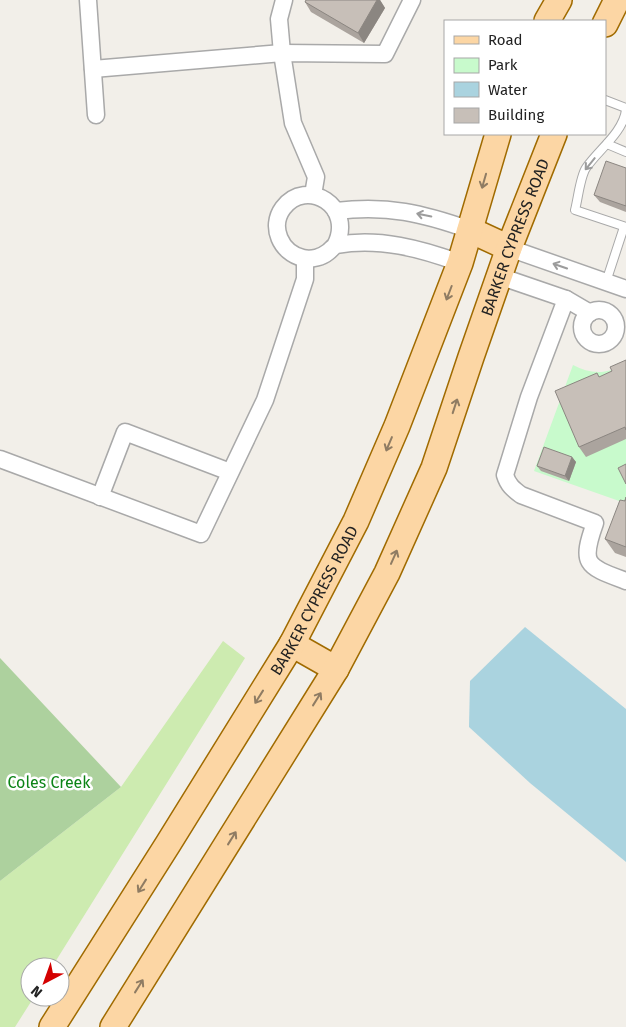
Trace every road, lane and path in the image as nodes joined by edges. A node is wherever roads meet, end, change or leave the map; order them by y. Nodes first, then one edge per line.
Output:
1 (89, 0) edge
2 (284, 0) edge
3 (412, 0) edge
4 (558, 0) edge
5 (617, 0) edge
6 (548, 20) edge
7 (606, 22) edge
8 (282, 53) junction
9 (93, 68) junction
10 (606, 100) edge
11 (626, 109) edge
12 (96, 115) dead end
13 (498, 135) edge
14 (554, 135) edge
15 (607, 144) junction
16 (626, 152) edge
17 (313, 195) junction
18 (336, 211) junction
19 (625, 227) edge
20 (470, 230) junction
21 (335, 246) junction
22 (509, 248) junction
23 (305, 258) junction
24 (460, 263) junction
25 (500, 276) junction
26 (606, 282) junction
27 (626, 288) edge
28 (566, 299) junction
29 (0, 459) edge
30 (230, 472) junction
31 (100, 497) junction
32 (626, 581) edge
33 (292, 644) junction
34 (336, 669) junction
35 (52, 1027) edge
36 (113, 1027) edge

1 - 9 street
2 - 8 street
3 - 8 street
4 - 6 main road
5 - 7 main road
8 - 9 street
8 - 17 street
9 - 12 street
10 - 11 lane
11 - 15 lane
13 -> 20 main road, BARKER CYPRESS ROAD
14 - 22 main road, BARKER CYPRESS ROAD
15 - 16 lane
15 -> 19 lane
17 - 18 street
17 - 23 street
20 -> 18 street
18 - 21 street
19 - 26 lane
20 - 22 main road
20 - 24 main road, BARKER CYPRESS ROAD
21 - 23 street
21 - 24 street
22 - 25 main road, BARKER CYPRESS ROAD
26 -> 22 street
23 - 30 street
24 - 25 main road
24 -> 33 main road, BARKER CYPRESS ROAD
25 - 28 street
34 -> 25 main road, BARKER CYPRESS ROAD
26 - 27 street
26 - 28 street
28 - 32 street
29 - 31 street
30 - 31 street
30 - 31 street
33 - 34 main road
33 -> 35 main road, BARKER CYPRESS ROAD
36 -> 34 main road, BARKER CYPRESS ROAD

